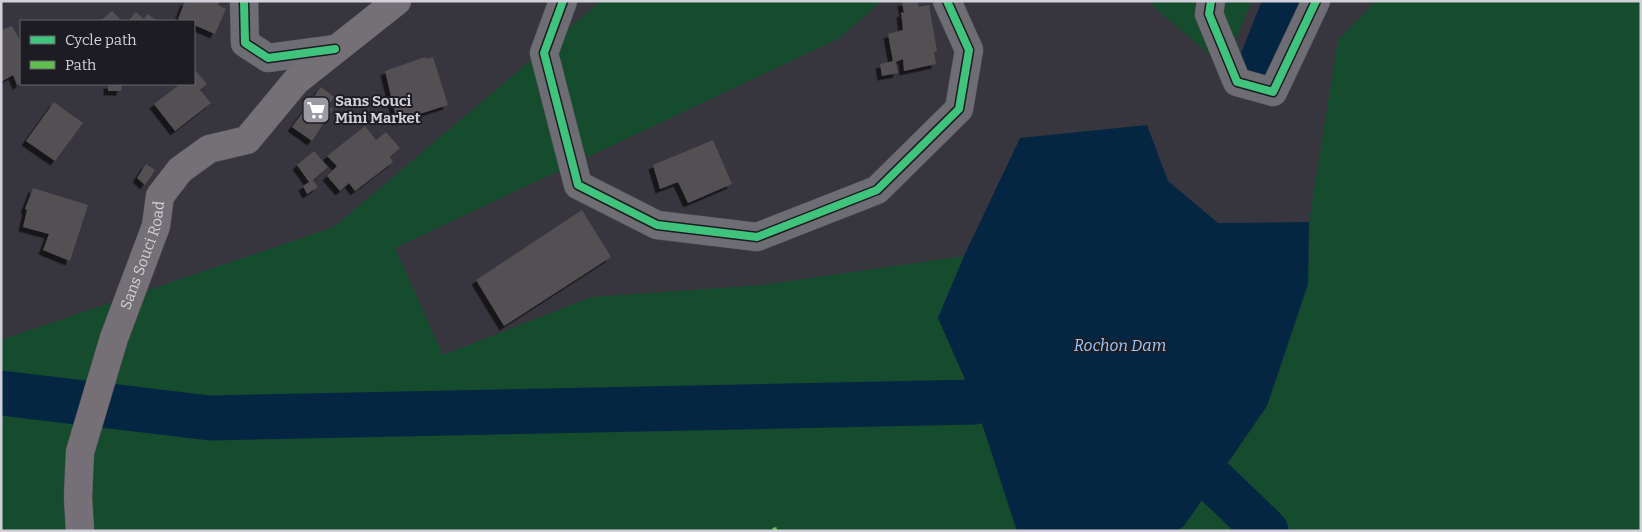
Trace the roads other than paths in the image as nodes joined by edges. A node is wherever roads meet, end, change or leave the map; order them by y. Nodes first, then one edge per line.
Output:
1 (244, 1) edge
2 (398, 1) edge
3 (563, 1) edge
4 (947, 1) edge
5 (1212, 1) edge
6 (1316, 1) edge
7 (335, 48) junction
8 (80, 531) edge

1 - 7 street
2 - 7 main road, Sans Souci Road
3 - 4 street
5 - 6 street
7 - 8 main road, Sans Souci Road

